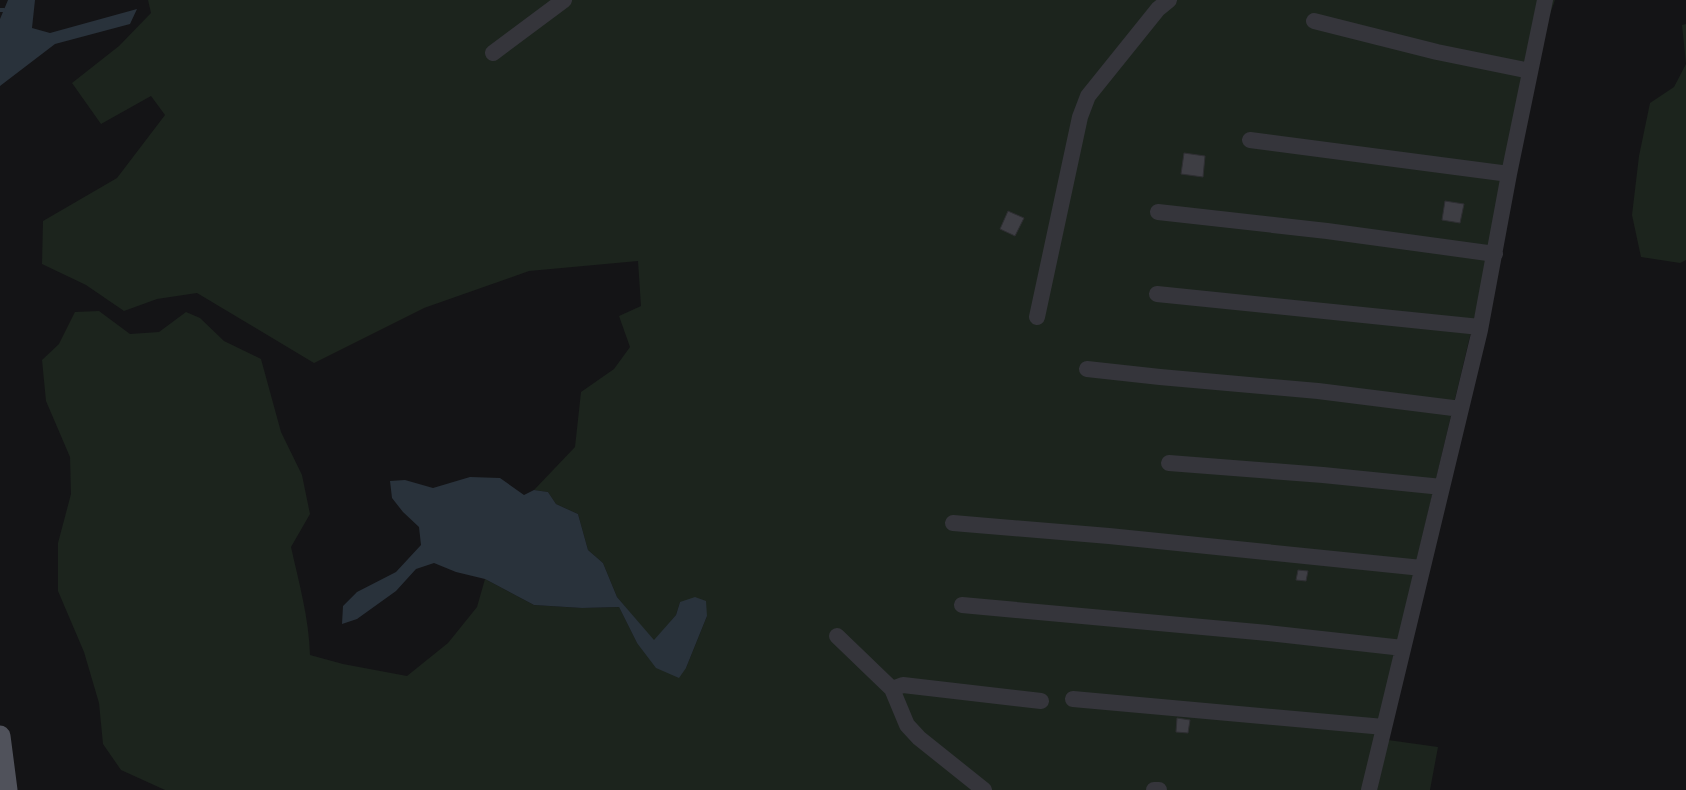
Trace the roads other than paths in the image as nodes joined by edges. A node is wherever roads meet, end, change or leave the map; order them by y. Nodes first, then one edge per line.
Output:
1 (564, 0) edge
2 (1168, 0) edge
3 (1545, 0) edge
4 (1314, 21) dead end
5 (494, 53) dead end
6 (1530, 70) junction
7 (1250, 140) dead end
8 (1509, 174) junction
9 (1158, 212) dead end
10 (1495, 254) junction
11 (1157, 294) dead end
12 (1036, 317) dead end
13 (1480, 327) junction
14 (1087, 369) dead end
15 (1461, 409) junction
16 (1169, 463) dead end
17 (1442, 487) junction
18 (953, 523) dead end
19 (1422, 568) junction
20 (962, 605) dead end
21 (837, 636) dead end
22 (1403, 648) junction
23 (892, 689) junction
24 (1073, 699) dead end
25 (1041, 701) dead end
26 (1384, 727) junction
27 (0, 736) edge
28 (7, 790) edge
29 (984, 790) edge
30 (1154, 790) edge
31 (1159, 790) edge
32 (1369, 790) edge

1 - 5 street
2 - 12 street
3 - 6 street
4 - 6 street
6 - 8 street
7 - 8 street
8 - 10 street
9 - 10 street
10 - 13 street
11 - 13 street
13 - 15 street
14 - 15 street
15 - 17 street
16 - 17 street
17 - 19 street
18 - 19 street
19 - 22 street
20 - 22 street
21 - 23 street
22 - 26 street
23 - 25 street
23 - 29 street
24 - 26 street
26 - 32 street
27 - 28 main road
30 - 31 street

